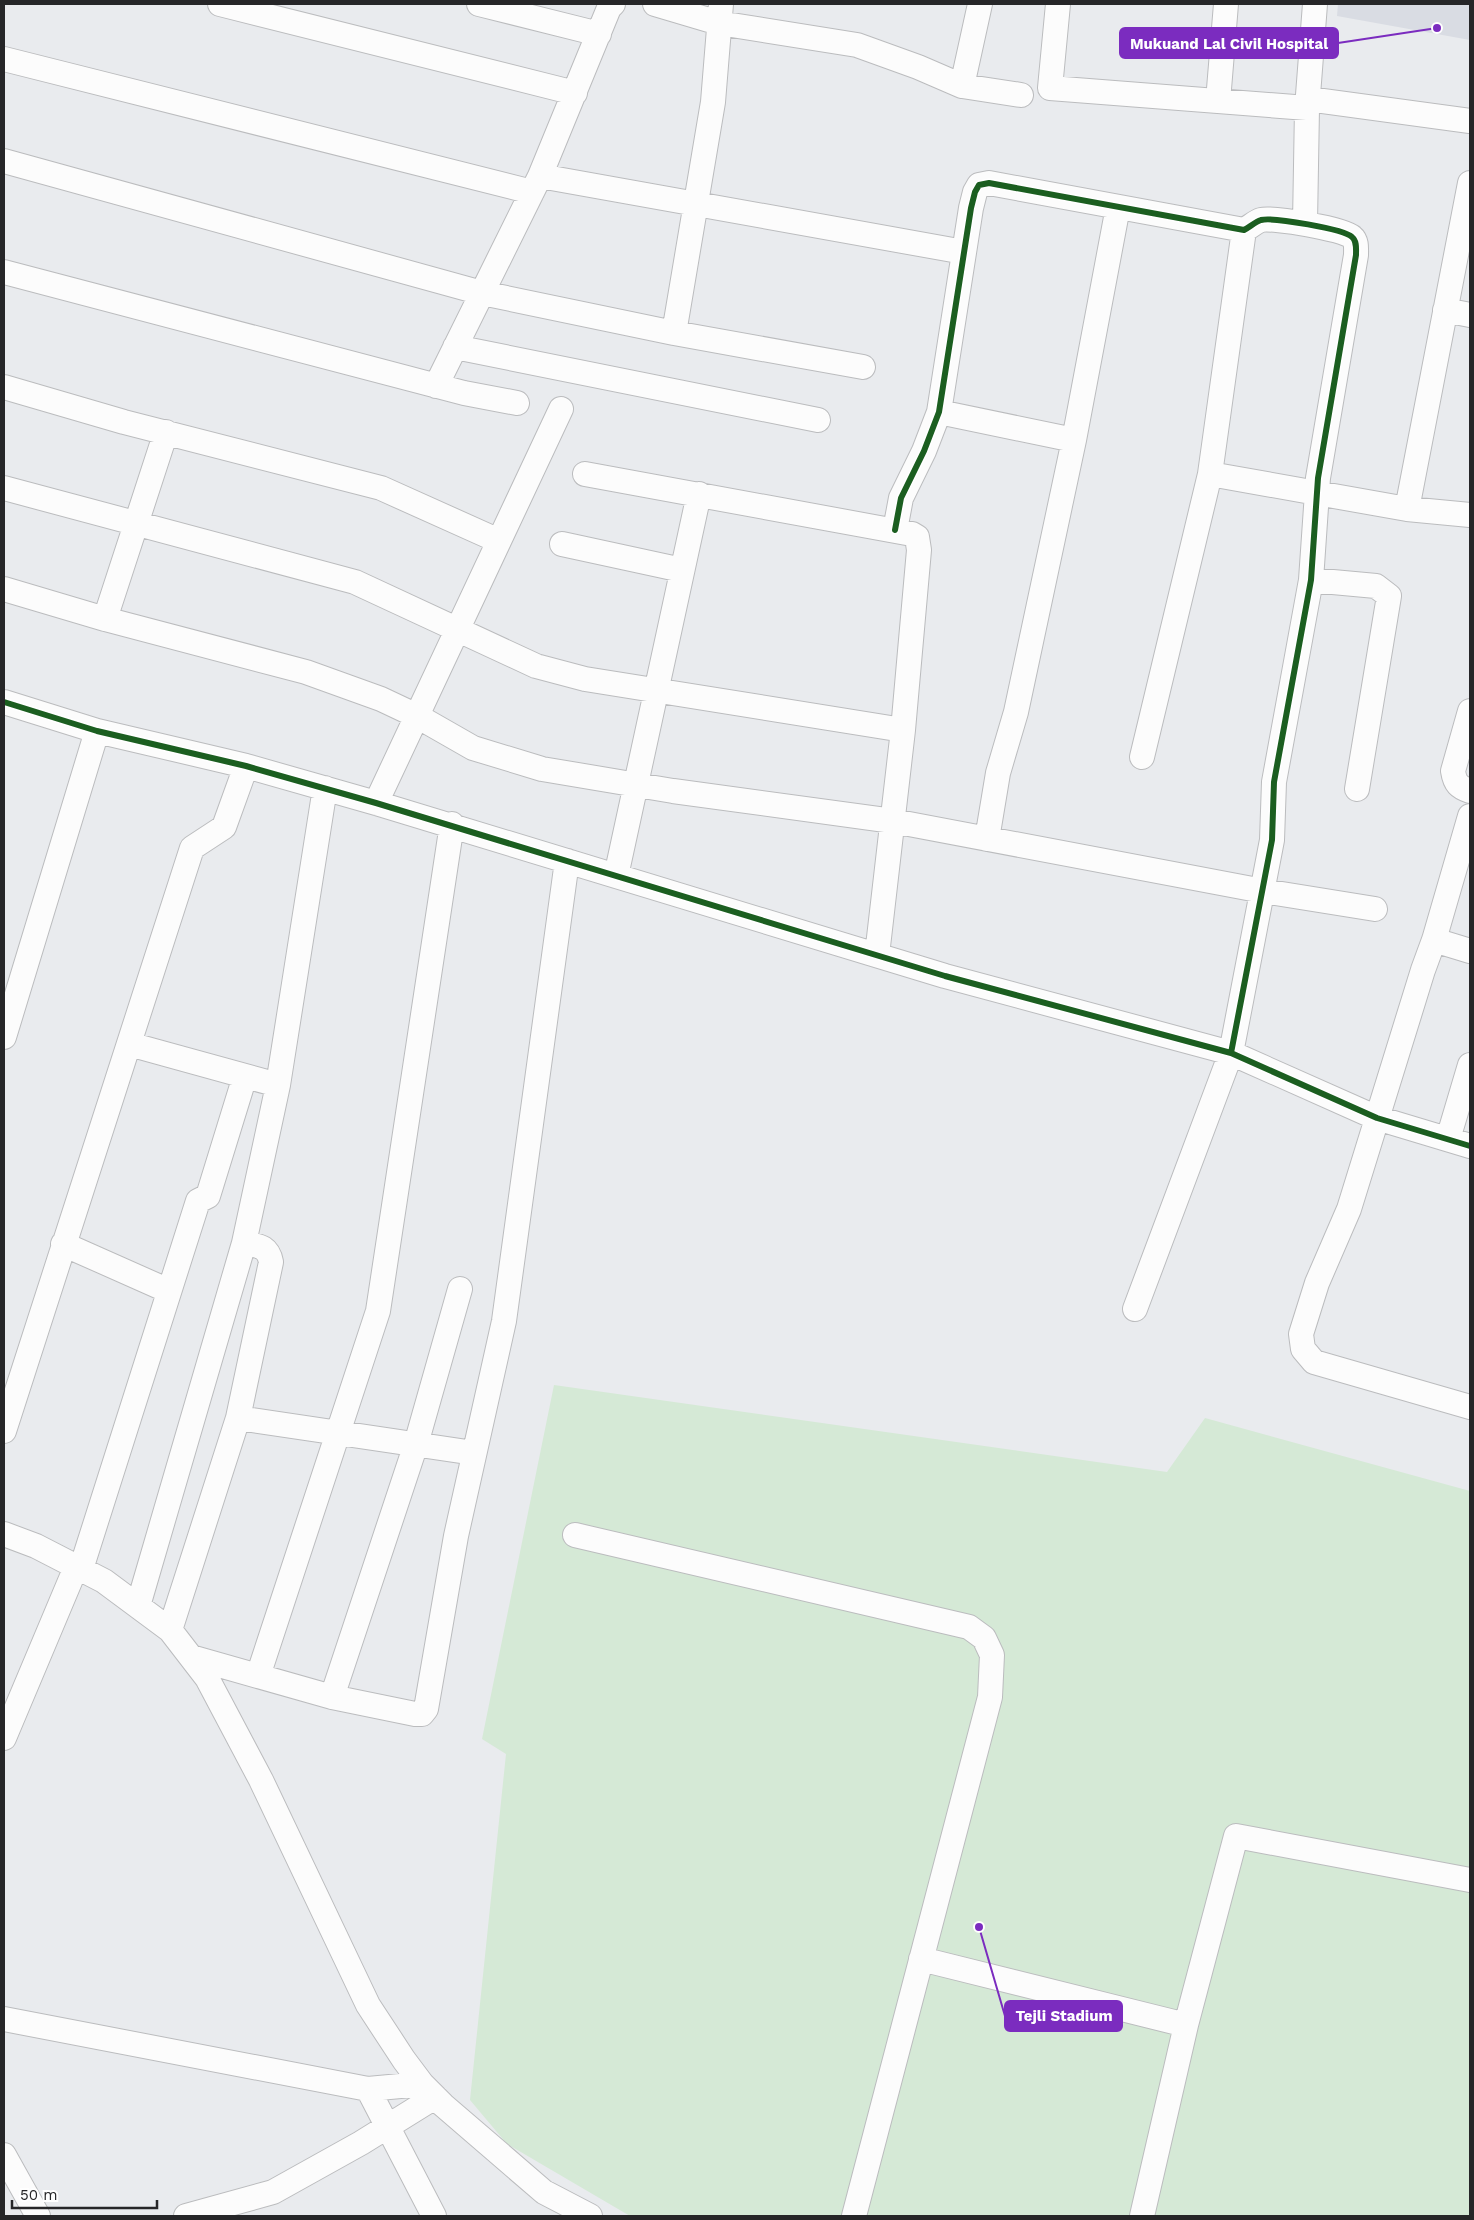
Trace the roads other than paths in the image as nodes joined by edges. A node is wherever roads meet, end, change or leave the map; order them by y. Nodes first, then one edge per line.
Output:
1 (220, 4) edge
2 (479, 4) edge
3 (614, 4) edge
4 (655, 4) edge
5 (980, 4) edge
6 (1058, 4) edge
7 (1226, 4) edge
8 (1315, 4) edge
9 (720, 13) edge
10 (598, 34) junction
11 (4, 59) edge
12 (962, 86) junction
13 (575, 93) junction
14 (1021, 95) dead end
15 (1218, 101) junction
16 (1307, 104) junction
17 (1470, 121) edge
18 (4, 161) edge
19 (1470, 183) edge
20 (536, 184) junction
21 (696, 203) junction
22 (1118, 207) junction
23 (1305, 223) junction
24 (1244, 230) junction
25 (964, 252) junction
26 (4, 272) edge
27 (482, 293) junction
28 (1445, 310) junction
29 (1470, 315) edge
30 (674, 333) junction
31 (455, 347) junction
32 (863, 366) dead end
33 (436, 386) junction
34 (4, 387) edge
35 (517, 403) dead end
36 (562, 409) dead end
37 (939, 412) junction
38 (818, 420) dead end
39 (166, 432) junction
40 (1074, 440) junction
41 (585, 474) dead end
42 (1210, 474) junction
43 (4, 488) edge
44 (1318, 492) junction
45 (699, 494) junction
46 (1407, 509) junction
47 (1470, 515) edge
48 (136, 522) junction
49 (895, 530) junction
50 (499, 541) junction
51 (562, 544) dead end
52 (682, 570) junction
53 (1312, 580) junction
54 (4, 589) edge
55 (105, 619) junction
56 (458, 630) junction
57 (656, 691) junction
58 (5, 706) edge
59 (1470, 711) edge
60 (417, 716) junction
61 (903, 730) junction
62 (97, 731) junction
63 (1142, 758) dead end
64 (246, 766) junction
65 (636, 785) junction
66 (325, 788) junction
67 (1358, 789) dead end
68 (1470, 791) edge
69 (376, 803) junction
70 (1470, 816) edge
71 (893, 821) junction
72 (452, 824) junction
73 (987, 839) junction
74 (567, 861) junction
75 (616, 876) junction
76 (1263, 891) junction
77 (1375, 909) dead end
78 (1434, 940) junction
79 (1470, 952) edge
80 (877, 955) junction
81 (5, 1025) edge
82 (129, 1044) junction
83 (1231, 1053) junction
84 (1470, 1065) edge
85 (245, 1076) junction
86 (278, 1085) junction
87 (1377, 1118) junction
88 (1459, 1142) edge
89 (244, 1243) junction
90 (63, 1244) junction
91 (460, 1290) dead end
92 (169, 1291) junction
93 (1135, 1309) dead end
94 (1470, 1406) edge
95 (238, 1418) junction
96 (4, 1431) edge
97 (338, 1433) junction
98 (416, 1444) junction
99 (474, 1453) junction
100 (4, 1534) edge
101 (575, 1535) dead end
102 (79, 1568) junction
103 (138, 1606) junction
104 (170, 1630) junction
105 (191, 1657) junction
106 (258, 1676) junction
107 (332, 1697) junction
108 (4, 1738) edge
109 (1470, 1880) edge
110 (921, 1959) junction
111 (4, 2019) edge
112 (1186, 2025) junction
113 (368, 2089) junction
114 (428, 2090) junction
115 (388, 2127) junction
116 (4, 2155) edge
117 (38, 2216) edge
118 (186, 2216) edge
119 (434, 2216) edge
120 (590, 2216) edge
121 (854, 2216) edge
122 (1142, 2216) edge

1 - 13 street
2 - 10 street
3 - 10 street
4 - 9 street
5 - 12 street
6 - 15 street
7 - 15 street
8 - 16 street
9 - 12 street
9 - 21 street
10 - 13 street
11 - 20 street
12 - 14 street
13 - 20 street
15 - 16 street
16 - 17 street
16 - 23 street
18 - 27 street
19 - 28 street
20 - 21 street
20 - 27 street
21 - 25 street
21 - 30 street
22 - 24 street
22 - 25 street
22 - 40 street
23 - 24 street
23 - 44 street
24 - 42 street
25 - 37 street
26 - 33 street
27 - 30 street
27 - 31 street
28 - 29 street
28 - 46 street
30 - 32 street
31 - 33 street
31 - 38 street
33 - 35 street
34 - 39 street
36 - 50 street
37 - 40 street
37 - 49 street
39 - 48 street
39 - 50 street
40 - 73 street
41 - 45 street
42 - 44 street
42 - 63 street
43 - 48 street
44 - 46 street
44 - 53 street
45 - 49 street
45 - 52 street
46 - 47 street
48 - 55 street
48 - 56 street
49 - 61 street
50 - 56 street
51 - 52 street
52 - 57 street
53 - 67 street
53 - 76 street
54 - 55 street
55 - 60 street
56 - 57 street
56 - 60 street
57 - 61 street
57 - 65 street
58 - 62 street
59 - 68 street
60 - 65 street
60 - 69 street
61 - 71 street
62 - 64 street
62 - 81 street
64 - 66 street
64 - 82 street
65 - 71 street
65 - 75 street
66 - 69 street
66 - 86 street
69 - 72 street
70 - 78 street
71 - 73 street
71 - 80 street
72 - 74 street
72 - 97 street
73 - 76 street
74 - 75 street
74 - 99 street
75 - 80 street
76 - 77 street
76 - 83 street
78 - 79 street
78 - 87 street
80 - 83 street
82 - 85 street
82 - 90 street
83 - 87 street
83 - 93 street
84 - 88 street
85 - 86 street
85 - 92 street
86 - 89 street
87 - 88 street
87 - 94 street
89 - 95 street
89 - 103 street
90 - 92 street
90 - 96 street
91 - 98 street
92 - 102 street
95 - 97 street
95 - 104 street
97 - 98 street
97 - 106 street
98 - 99 street
98 - 107 street
99 - 107 street
100 - 102 street
101 - 110 street
102 - 103 street
102 - 108 street
103 - 104 street
104 - 105 street
105 - 106 street
105 - 114 street
106 - 107 street
109 - 112 street
110 - 112 street
110 - 121 street
111 - 113 street
112 - 122 street
113 - 114 street
113 - 115 street
114 - 115 street
114 - 120 street
115 - 118 street
115 - 119 street
116 - 117 street

